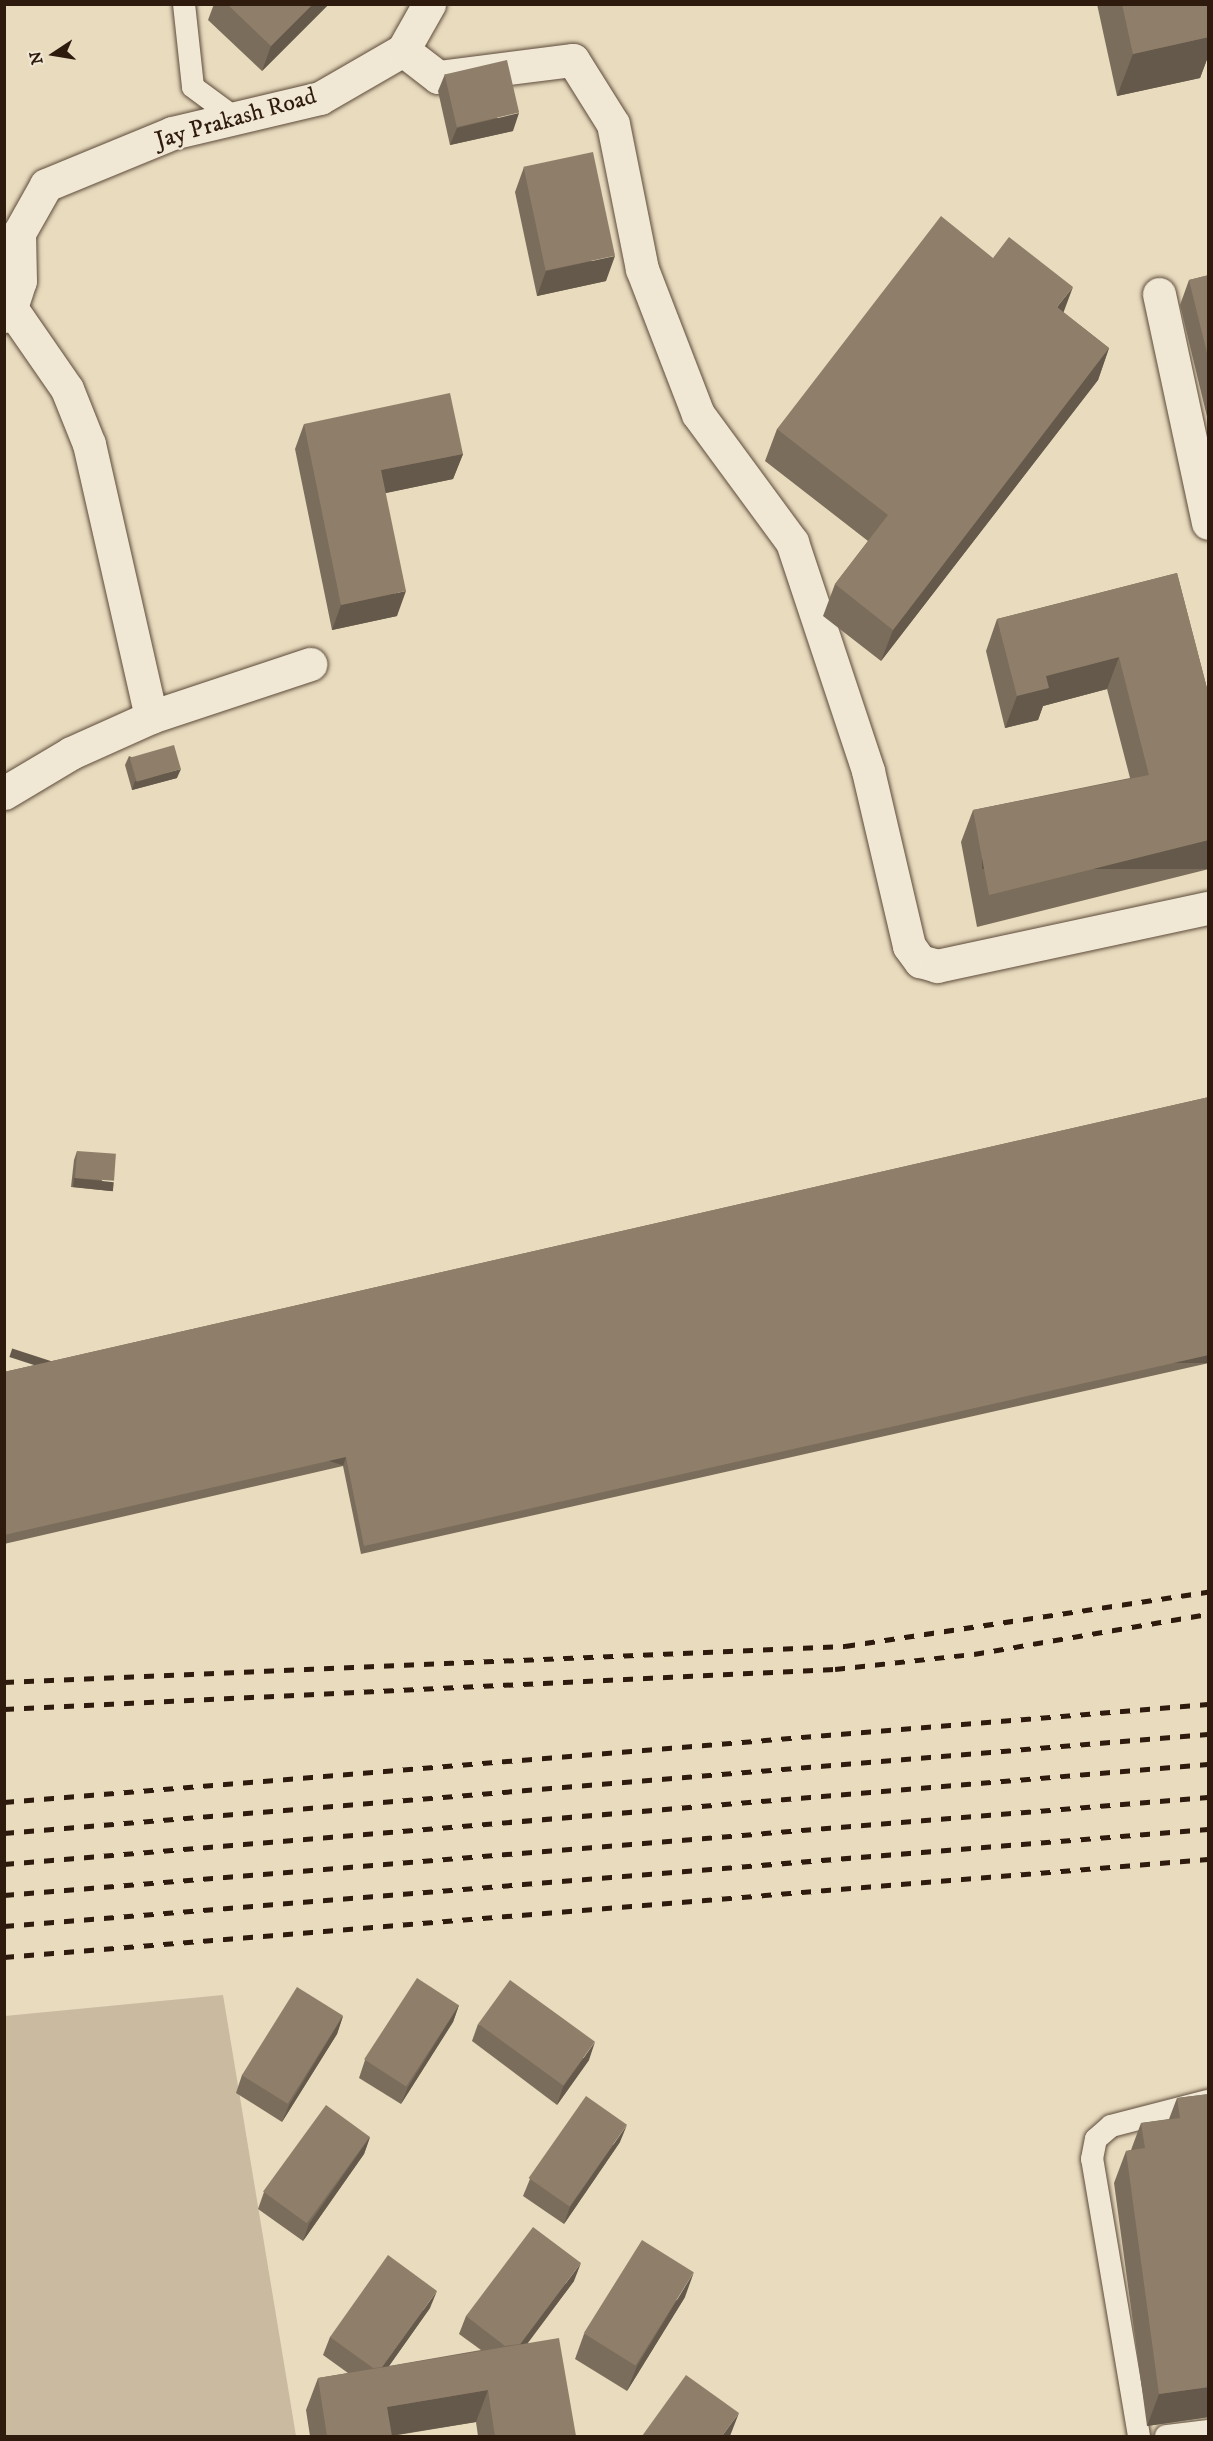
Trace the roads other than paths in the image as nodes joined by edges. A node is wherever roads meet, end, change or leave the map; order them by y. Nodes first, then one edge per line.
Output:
1 (184, 4) edge
2 (429, 4) edge
3 (403, 50) junction
4 (236, 118) junction
5 (1159, 294) dead end
6 (8, 312) edge
7 (1209, 523) edge
8 (310, 664) dead end
9 (151, 717) junction
10 (4, 793) edge
11 (1209, 908) edge
12 (1209, 2101) edge
13 (1209, 2431) edge
14 (1138, 2436) edge
15 (1166, 2436) edge

1 - 4 lane
2 - 3 street
3 - 4 street, Jay Prakash Road
3 - 11 street
4 - 6 street, Jay Prakash Road
5 - 7 street
6 - 9 street
8 - 9 street
9 - 10 street
12 - 14 lane
13 - 15 lane

